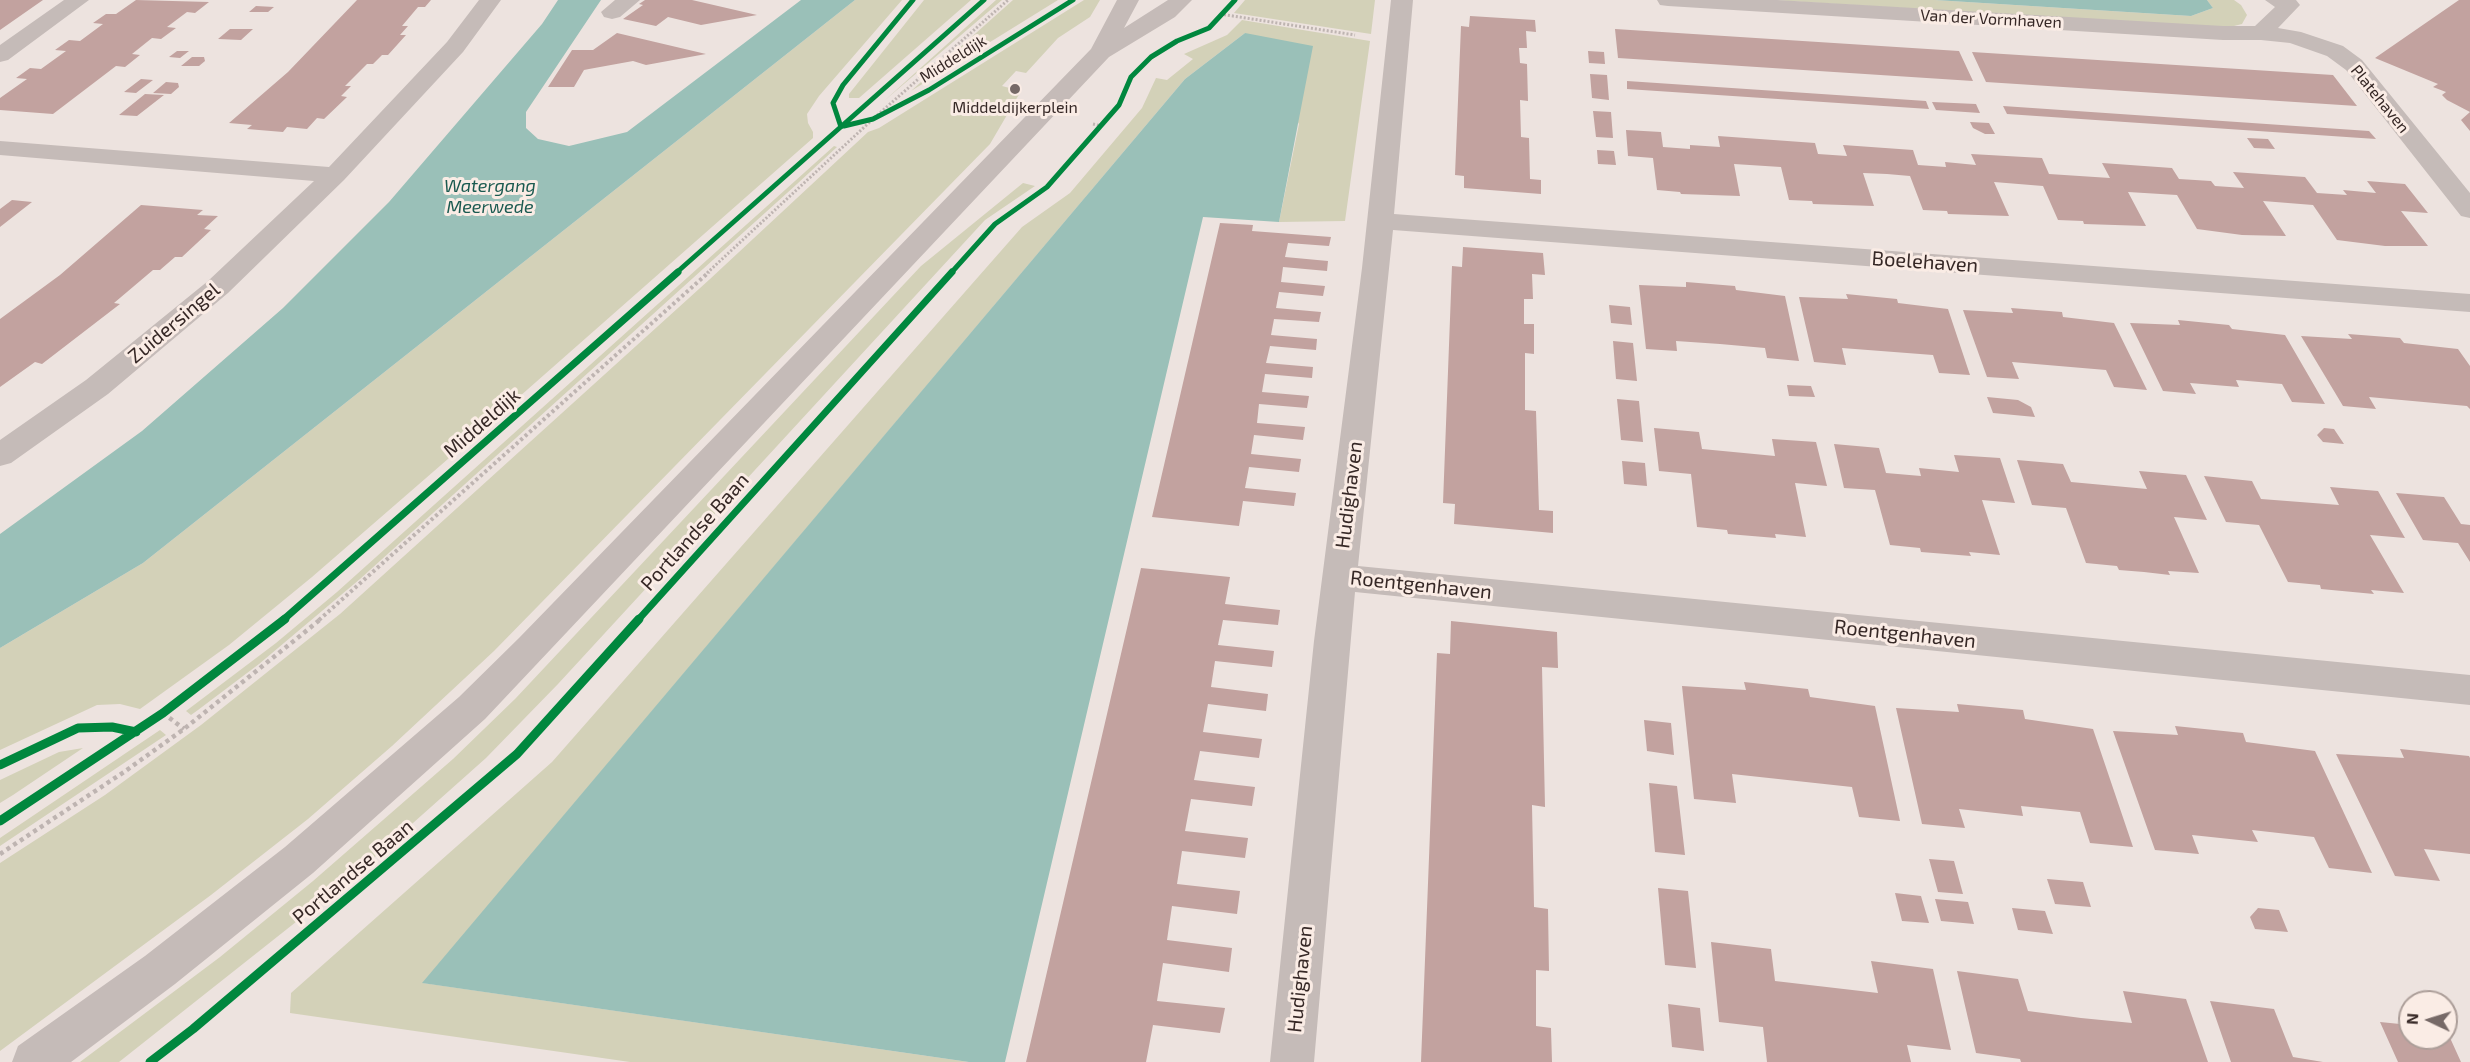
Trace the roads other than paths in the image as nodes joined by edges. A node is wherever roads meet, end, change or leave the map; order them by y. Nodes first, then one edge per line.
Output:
1 (78, 0) edge
2 (490, 0) edge
3 (1128, 0) edge
4 (1402, 0) edge
5 (1668, 0) edge
6 (1179, 2) edge
7 (2282, 2) edge
8 (2261, 33) junction
9 (1101, 52) junction
10 (0, 55) edge
11 (0, 148) edge
12 (336, 176) junction
13 (2470, 210) edge
14 (1380, 221) junction
15 (2470, 303) edge
16 (0, 455) edge
17 (1339, 577) junction
18 (2470, 690) edge
19 (33, 1062) edge
20 (1292, 1062) edge

1 - 10 street
2 - 12 street, Zuidersingel
3 - 9 street, Portlandse Baan
4 - 14 street, Hudighaven
5 - 8 street, Van der Vormhaven
6 - 9 street, Portlandse Baan
7 - 8 street
8 - 13 street, Platehaven
9 - 19 street, Portlandse Baan
11 - 12 street
12 - 16 street, Zuidersingel
14 - 15 street, Boelehaven
14 - 17 street, Hudighaven
17 - 18 street, Roentgenhaven
17 - 20 street, Hudighaven

